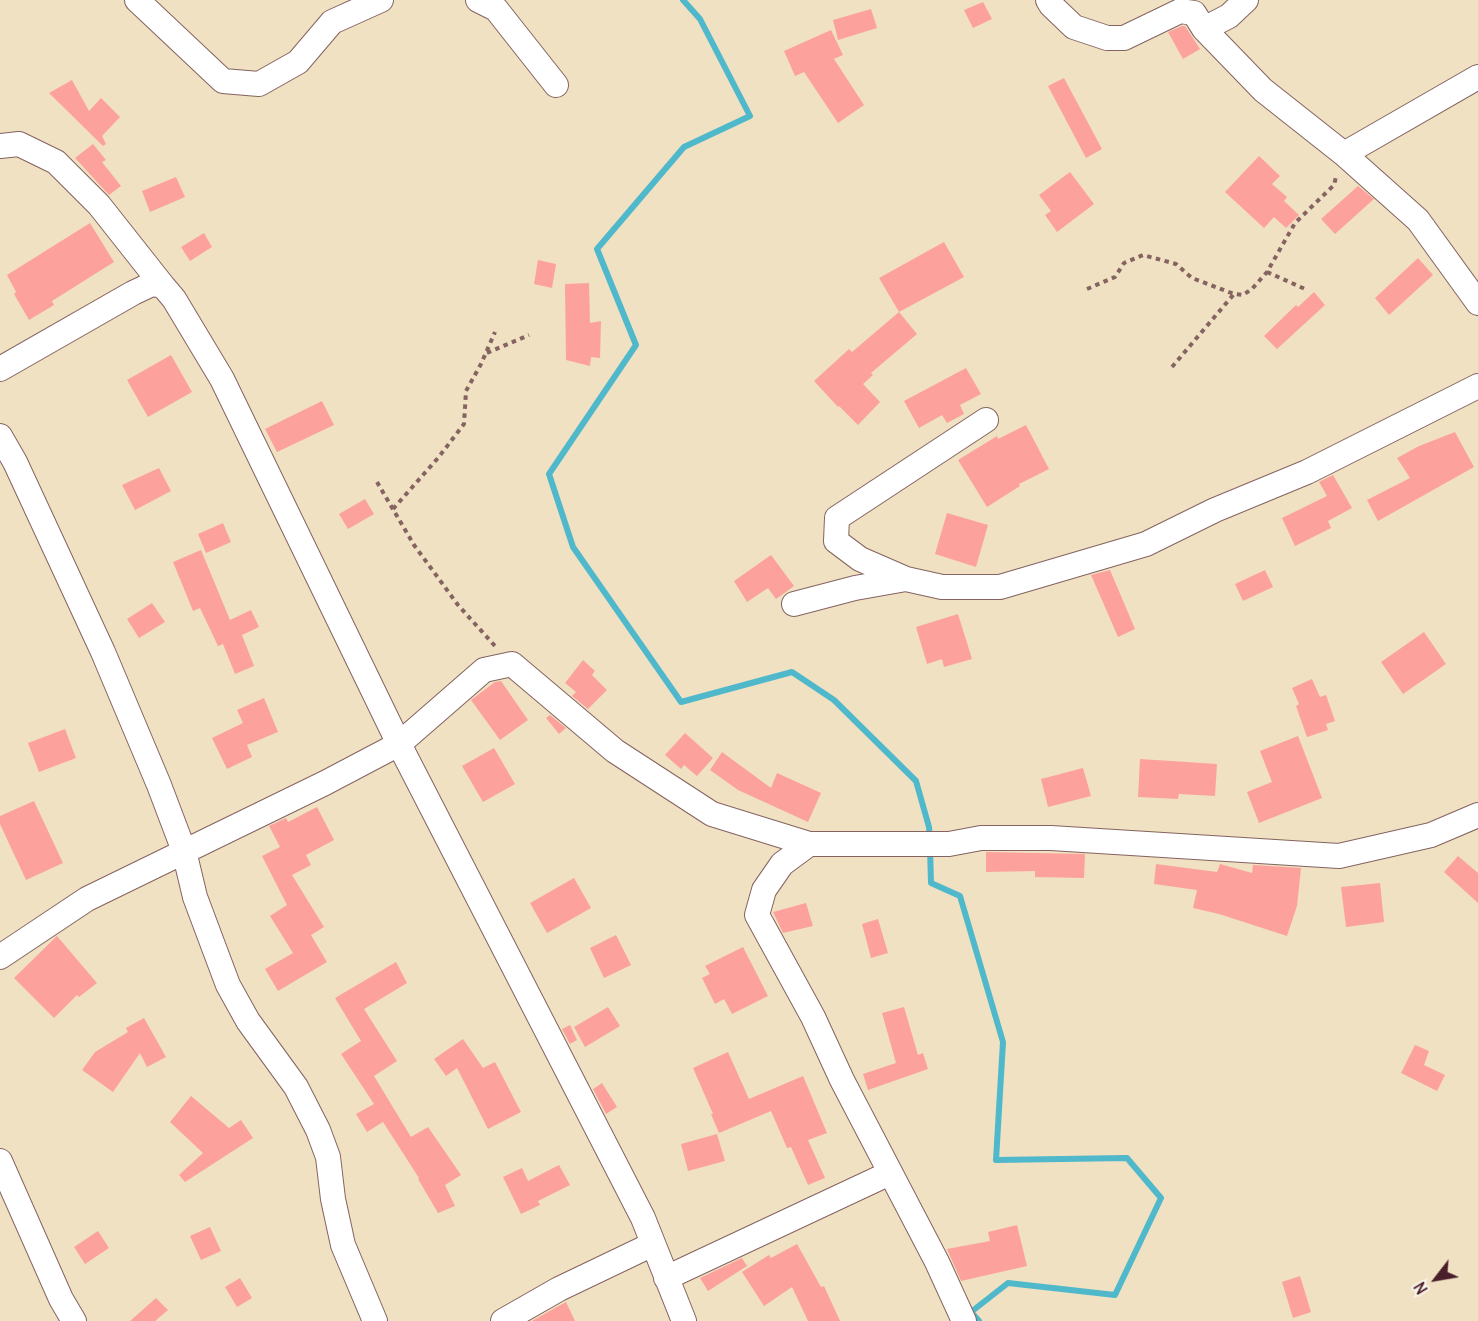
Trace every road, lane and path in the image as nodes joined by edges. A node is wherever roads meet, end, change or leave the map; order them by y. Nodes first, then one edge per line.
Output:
1 (137, 0) edge
2 (381, 0) edge
3 (478, 0) edge
4 (1048, 0) edge
5 (1246, 0) edge
6 (1204, 29) junction
7 (1478, 77) edge
8 (556, 85) dead end
9 (0, 146) edge
10 (1344, 154) junction
11 (1268, 272) junction
12 (163, 286) junction
13 (1087, 289) dead end
14 (1305, 289) dead end
15 (1234, 294) junction
16 (1478, 303) edge
17 (495, 332) dead end
18 (530, 335) dead end
19 (486, 353) junction
20 (1172, 367) dead end
21 (0, 369) edge
22 (1478, 386) edge
23 (986, 420) dead end
24 (0, 436) edge
25 (377, 482) dead end
26 (393, 509) junction
27 (906, 579) junction
28 (794, 604) dead end
29 (512, 664) junction
30 (399, 744) junction
31 (1478, 815) edge
32 (809, 844) junction
33 (184, 850) junction
34 (0, 957) edge
35 (0, 1161) edge
36 (890, 1173) junction
37 (653, 1244) junction
38 (666, 1278) junction
39 (74, 1321) edge
40 (375, 1321) edge
41 (503, 1321) edge
42 (684, 1321) edge
43 (964, 1321) edge

1 - 2 street
3 - 8 street
4 - 6 street
5 - 6 street
6 - 10 street
7 - 10 street
9 - 12 street
10 - 11 path
10 - 16 street
11 - 14 path
11 - 15 path
12 - 21 street
12 - 30 street
13 - 15 path
15 - 20 path
17 - 19 path
18 - 19 path
19 - 26 path
22 - 27 street
23 - 27 street
24 - 33 street
25 - 26 path
26 - 29 path
27 - 28 street
29 - 30 street
29 - 32 street
30 - 33 street
30 - 37 street
31 - 32 street
32 - 36 street
33 - 34 street
33 - 40 street
35 - 39 street
36 - 38 street
36 - 43 street
37 - 38 street
37 - 41 street
38 - 42 street

